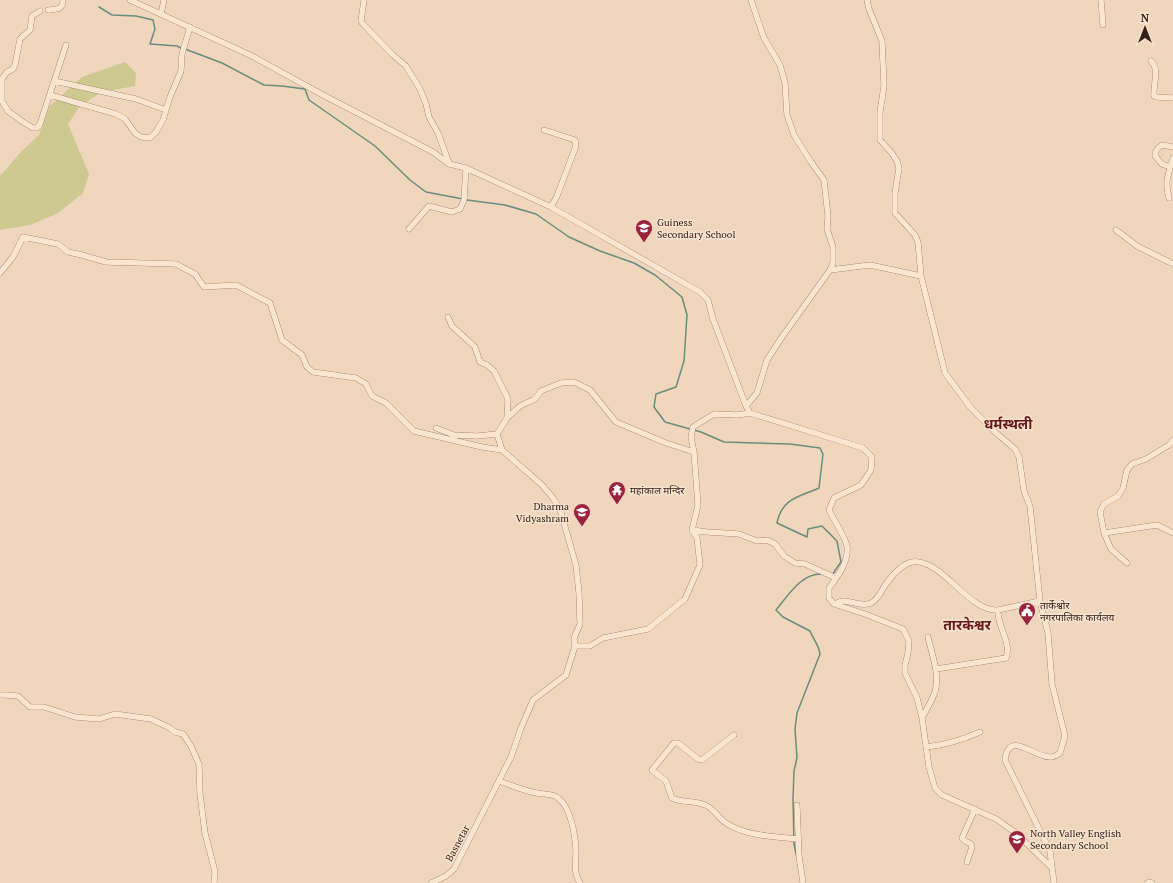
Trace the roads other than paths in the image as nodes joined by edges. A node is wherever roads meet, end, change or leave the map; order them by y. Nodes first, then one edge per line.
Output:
1 (63, 0) edge
2 (130, 0) edge
3 (164, 0) edge
4 (364, 0) edge
5 (751, 0) edge
6 (867, 0) edge
7 (1102, 0) edge
8 (48, 10) dead end
9 (40, 11) dead end
10 (161, 14) junction
11 (1103, 24) dead end
12 (190, 28) junction
13 (66, 45) dead end
14 (1151, 60) dead end
15 (54, 80) junction
16 (50, 95) junction
17 (1173, 98) edge
18 (166, 110) junction
19 (544, 130) dead end
20 (1173, 147) edge
21 (1173, 158) edge
22 (450, 164) junction
23 (1170, 167) junction
24 (466, 168) junction
25 (1169, 198) dead end
26 (551, 207) junction
27 (408, 229) dead end
28 (1116, 230) dead end
29 (1173, 264) edge
30 (830, 270) junction
31 (0, 273) edge
32 (921, 276) junction
33 (448, 317) dead end
34 (746, 406) junction
35 (750, 412) junction
36 (507, 418) junction
37 (436, 428) dead end
38 (497, 434) junction
39 (1173, 440) edge
40 (502, 450) junction
41 (694, 452) junction
42 (692, 530) junction
43 (1104, 533) junction
44 (1173, 533) edge
45 (1127, 563) dead end
46 (834, 578) junction
47 (1040, 601) junction
48 (834, 604) junction
49 (998, 610) junction
50 (928, 637) dead end
51 (575, 646) junction
52 (936, 669) junction
53 (0, 695) edge
54 (922, 718) junction
55 (980, 732) dead end
56 (734, 735) dead end
57 (926, 747) junction
58 (499, 781) junction
59 (798, 805) dead end
60 (975, 810) junction
61 (798, 839) junction
62 (967, 862) dead end
63 (1052, 868) junction
64 (214, 883) edge
65 (431, 883) edge
66 (580, 883) edge
67 (803, 883) edge
68 (1054, 883) edge
69 (1147, 883) edge
70 (1152, 883) edge

1 - 8 street
2 - 10 street
3 - 10 street
4 - 22 street
5 - 30 street
6 - 32 street
7 - 11 street
9 - 16 street
10 - 12 street
12 - 18 street
12 - 22 street
13 - 15 street
14 - 17 street
15 - 16 street
15 - 18 street
16 - 18 street
19 - 26 street
20 - 23 street
21 - 23 street
22 - 24 street
23 - 25 street
24 - 26 street
24 - 27 street
26 - 34 street
28 - 29 street
30 - 32 street
30 - 34 street
31 - 40 street
32 - 47 street
33 - 36 street
34 - 35 street
35 - 41 street
35 - 46 street
36 - 38 street
36 - 41 street
37 - 38 street
38 - 40 street
39 - 43 street
40 - 51 street, Basnetar
41 - 42 street
42 - 46 street
42 - 51 street
43 - 44 street
43 - 45 street
46 - 48 street
47 - 49 street
47 - 63 street
48 - 49 street
48 - 54 street
49 - 52 street
50 - 52 street
51 - 58 street, Basnetar
52 - 54 street
53 - 64 street
54 - 57 street
55 - 57 street
56 - 61 street
57 - 60 street
58 - 65 street, Basnetar
58 - 66 street
59 - 61 street
60 - 62 street
60 - 63 street
61 - 67 street
63 - 68 street
69 - 70 street

